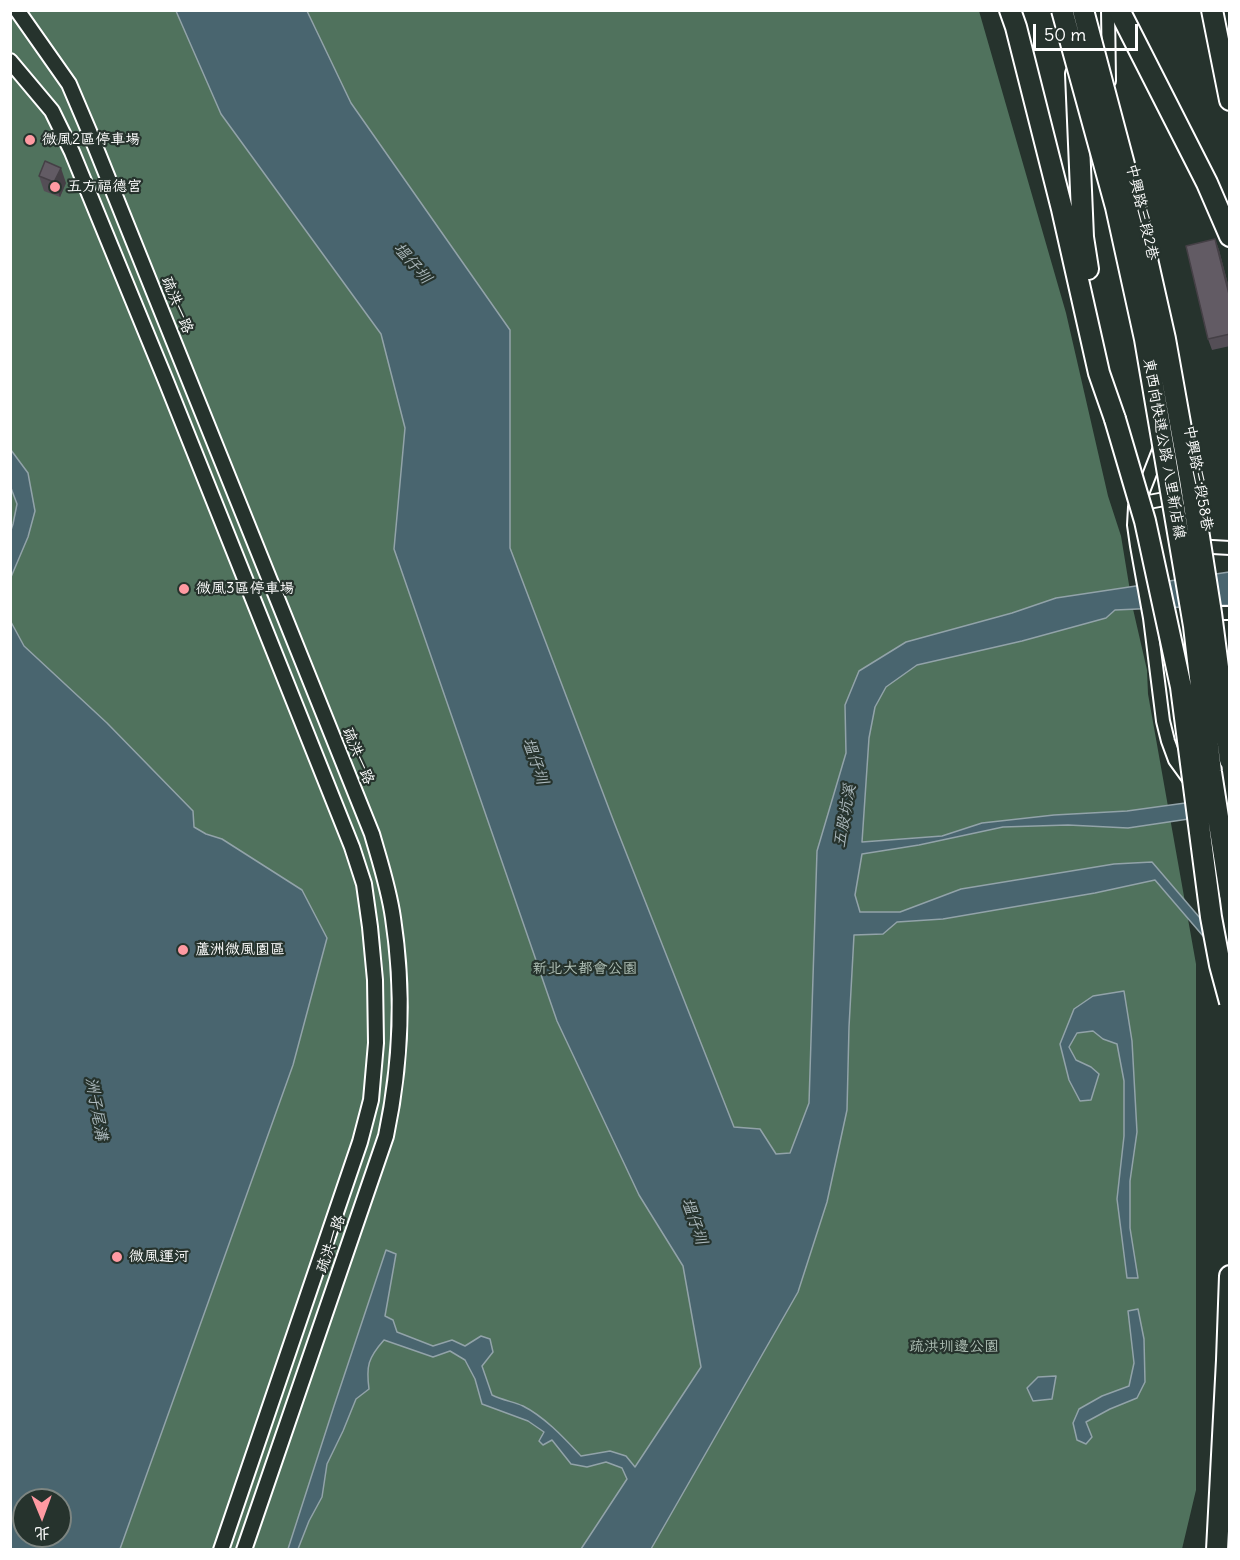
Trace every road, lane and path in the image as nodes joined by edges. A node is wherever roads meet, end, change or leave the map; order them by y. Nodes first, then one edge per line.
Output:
1 (17, 10) edge
2 (1010, 10) edge
3 (1062, 10) edge
4 (1074, 10) edge
5 (1083, 10) edge
6 (1108, 10) edge
7 (1119, 10) edge
8 (1212, 10) edge
9 (10, 61) edge
10 (1230, 100) edge
11 (1230, 236) edge
12 (1172, 416) junction
13 (1115, 419) junction
14 (1186, 495) junction
15 (1138, 504) junction
16 (1230, 548) edge
17 (1230, 613) edge
18 (1215, 714) junction
19 (1163, 721) junction
20 (1228, 766) edge
21 (1187, 777) junction
22 (1230, 803) edge
23 (1230, 827) edge
24 (1230, 894) edge
25 (1230, 1002) edge
26 (1230, 1276) edge
27 (221, 1550) edge
28 (244, 1550) edge
29 (1217, 1550) edge

1 - 28 street, 疏洪一路
2 - 13 highway
3 - 24 highway, 東西向快速公路 八里新店線, bridge
4 - 13 highway
5 - 20 highway, 東西向快速公路 八里新店線, bridge
6 - 12 street, 中興路三段2巷
7 - 11 highway
8 - 10 highway
9 - 27 street, 疏洪一路
12 - 14 street, 中興路三段58巷
12 - 15 street
13 - 25 highway, bridge
14 - 15 street
14 - 16 street, 中興路三段58巷
15 - 19 street
17 - 18 street
18 - 19 street
18 - 20 street
19 - 21 street
20 - 21 street
20 - 22 street
21 - 23 street
26 - 29 highway

